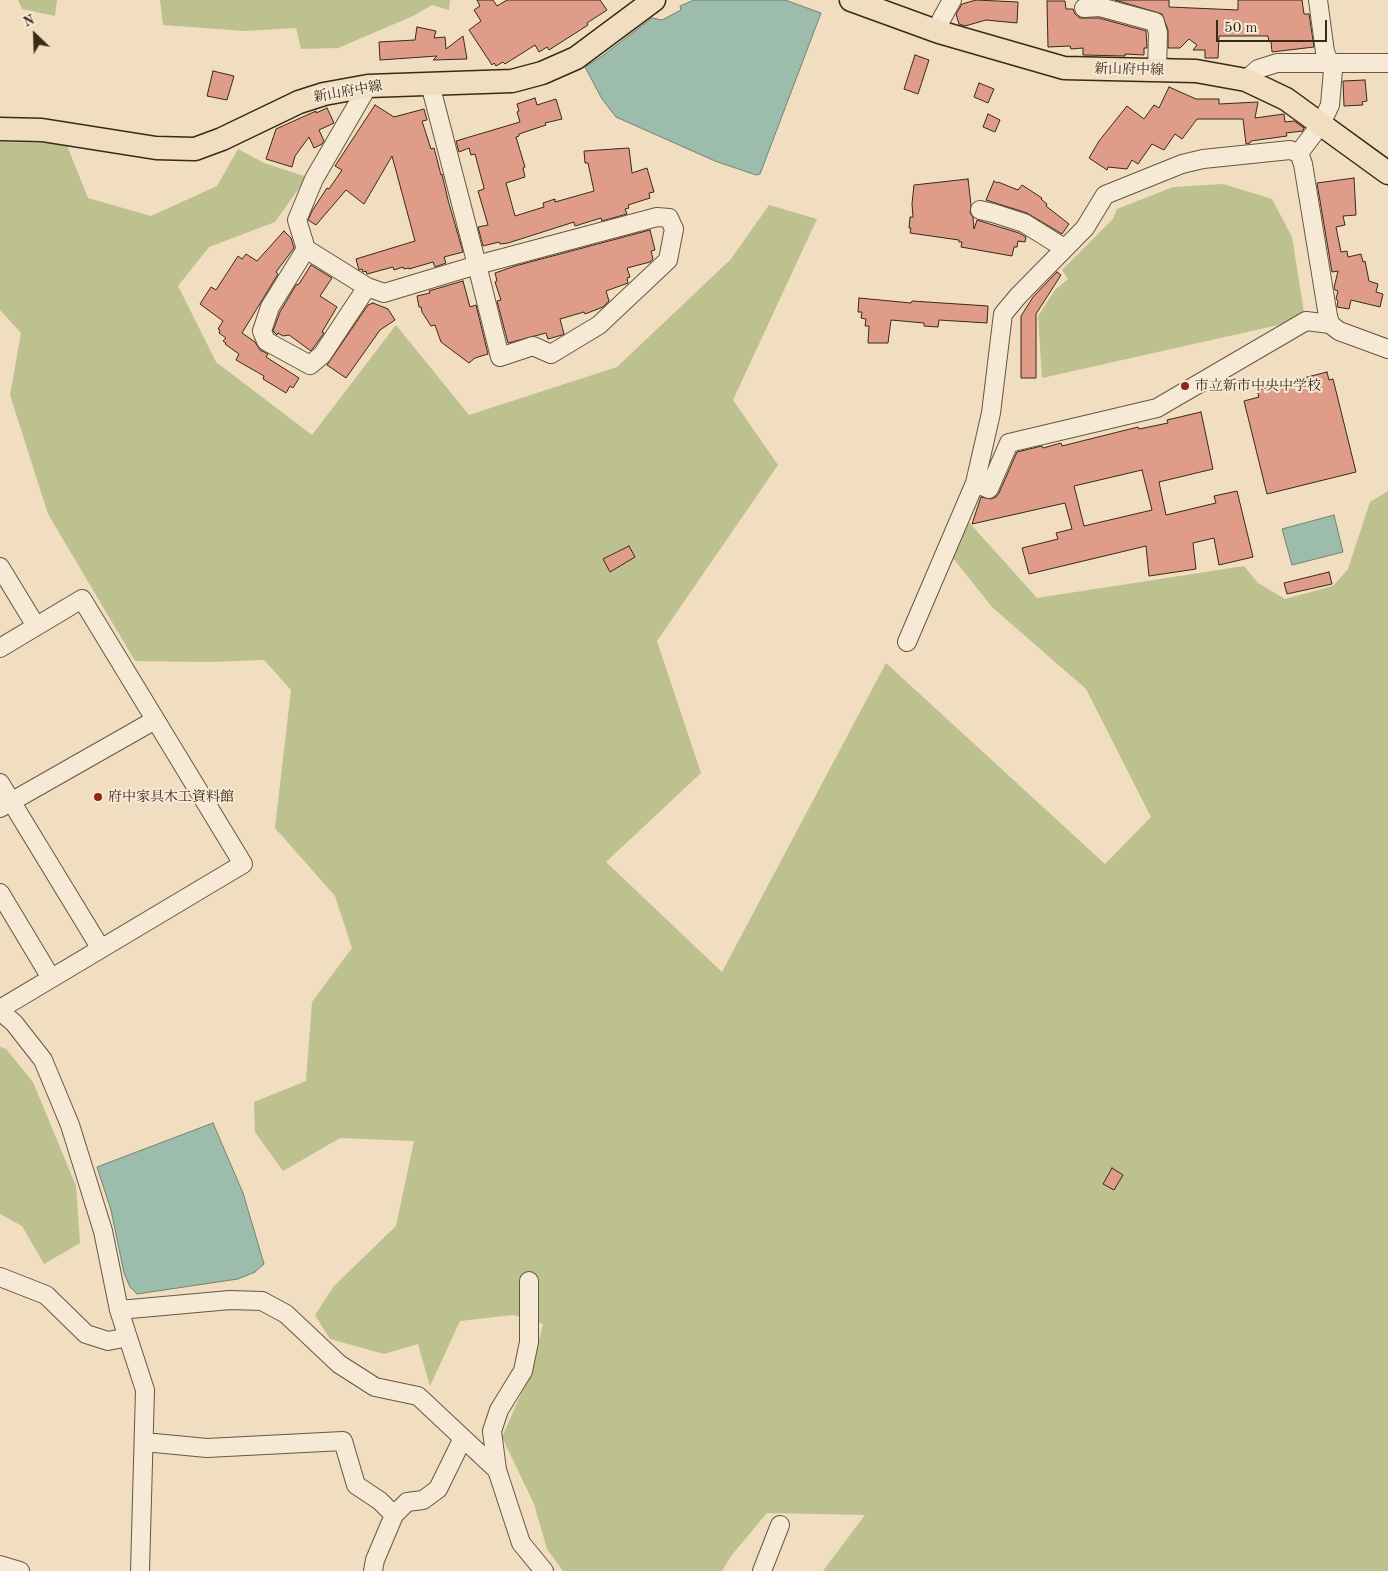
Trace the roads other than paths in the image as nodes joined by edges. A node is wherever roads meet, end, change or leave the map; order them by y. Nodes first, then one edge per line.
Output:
1 (654, 0) edge
2 (851, 0) edge
3 (952, 0) edge
4 (1318, 0) edge
5 (1084, 8) dead end
6 (939, 32) junction
7 (1329, 63) junction
8 (1388, 63) edge
9 (1157, 70) junction
10 (1246, 80) junction
11 (430, 84) junction
12 (368, 86) junction
13 (1321, 124) junction
14 (0, 129) edge
15 (1299, 153) junction
16 (1388, 173) edge
17 (980, 210) dead end
18 (1064, 248) junction
19 (306, 249) junction
20 (476, 265) junction
21 (367, 287) junction
22 (1330, 324) junction
23 (1388, 349) edge
24 (975, 483) junction
25 (0, 567) edge
26 (36, 626) junction
27 (907, 642) dead end
28 (0, 648) edge
29 (156, 720) junction
30 (0, 783) edge
31 (6, 805) edge
32 (0, 893) edge
33 (101, 949) junction
34 (51, 978) junction
35 (0, 1010) edge
36 (0, 1277) edge
37 (529, 1281) dead end
38 (119, 1310) junction
39 (128, 1337) junction
40 (463, 1438) junction
41 (144, 1442) junction
42 (497, 1470) junction
43 (394, 1515) junction
44 (780, 1524) dead end
45 (0, 1565) edge
46 (20, 1571) edge
47 (140, 1571) edge
48 (374, 1571) edge
49 (544, 1571) edge
50 (762, 1571) edge

1 - 11 main road, 新山府中線
2 - 6 main road, 新山府中線
3 - 6 street
4 - 7 street
5 - 9 street
6 - 9 main road, 新山府中線
7 - 8 street
7 - 10 street
7 - 13 street
9 - 10 main road, 新山府中線
10 - 13 main road, 新山府中線
11 - 12 main road, 新山府中線
11 - 20 street
12 - 14 main road, 新山府中線
12 - 19 street
13 - 15 street
13 - 16 main road, 新山府中線
15 - 18 street
15 - 22 street
17 - 18 street
18 - 24 street
19 - 21 street
19 - 21 street
20 - 20 street
20 - 21 street
22 - 23 street
22 - 24 street
24 - 27 street
25 - 26 street
26 - 28 street
26 - 29 street
29 - 31 street
29 - 33 street
30 - 31 street
31 - 33 street
32 - 34 street
33 - 34 street
34 - 35 street
35 - 38 street
36 - 39 street
37 - 42 street
38 - 39 street
38 - 40 street
39 - 41 street
40 - 42 street
40 - 43 street
41 - 43 street
41 - 47 street
42 - 49 street
43 - 48 street
44 - 50 street
45 - 46 street

